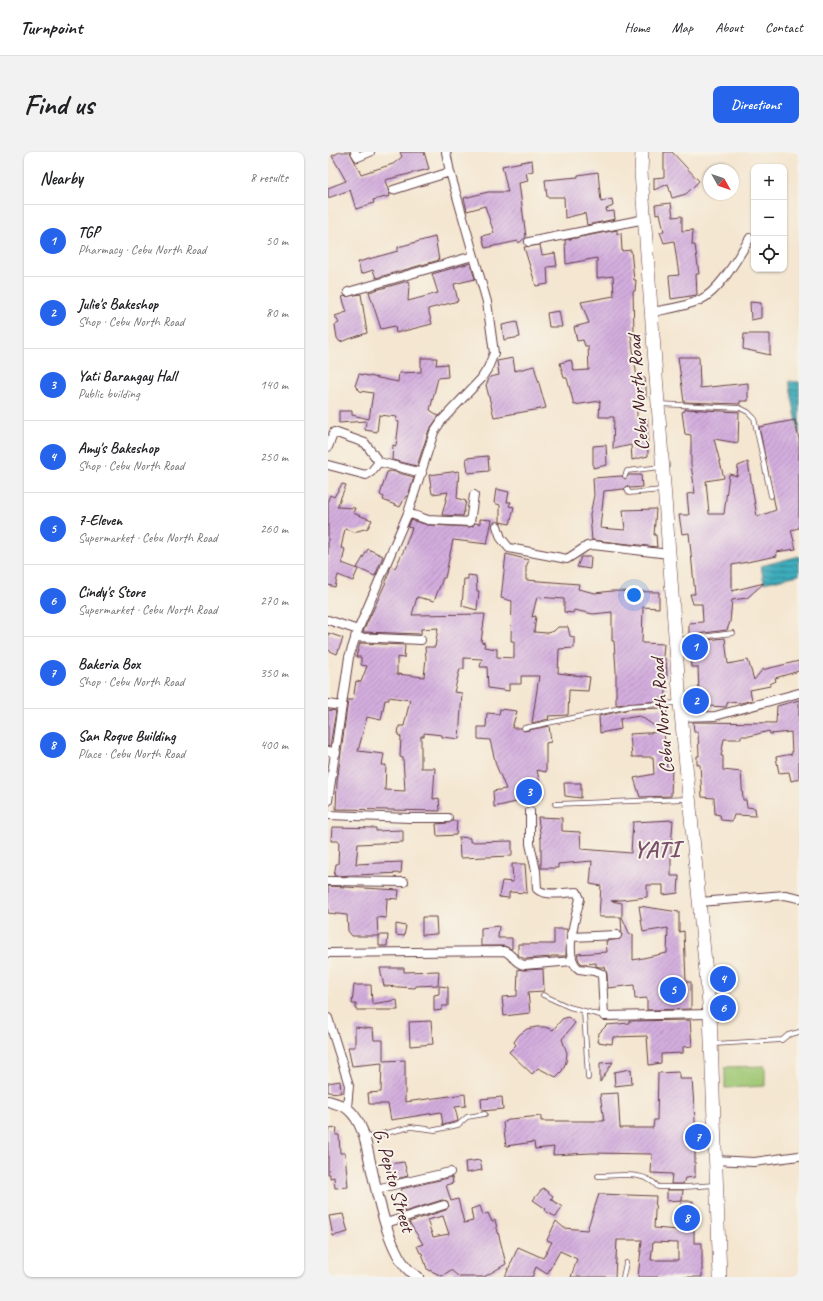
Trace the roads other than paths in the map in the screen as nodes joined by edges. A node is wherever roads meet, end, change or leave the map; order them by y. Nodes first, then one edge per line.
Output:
1 (356, 152) edge
2 (370, 152) edge
3 (446, 152) edge
4 (642, 152) edge
5 (450, 172) junction
6 (393, 190) dead end
7 (645, 219) junction
8 (750, 238) dead end
9 (529, 242) dead end
10 (473, 256) junction
11 (348, 292) dead end
12 (652, 312) junction
13 (659, 404) junction
14 (328, 447) edge
15 (380, 462) junction
16 (328, 465) edge
17 (663, 467) junction
18 (422, 473) junction
19 (625, 476) dead end
20 (626, 489) dead end
21 (665, 490) junction
22 (474, 495) dead end
23 (771, 496) dead end
24 (408, 513) junction
25 (496, 526) dead end
26 (669, 554) junction
27 (328, 620) edge
28 (356, 633) junction
29 (733, 633) dead end
30 (421, 640) dead end
31 (675, 641) junction
32 (799, 693) edge
33 (680, 703) junction
34 (328, 704) edge
35 (341, 706) junction
36 (682, 717) junction
37 (524, 728) dead end
38 (332, 752) edge
39 (690, 799) junction
40 (328, 802) edge
41 (555, 804) dead end
42 (530, 811) dead end
43 (328, 815) edge
44 (448, 818) dead end
45 (328, 881) edge
46 (404, 882) dead end
47 (799, 898) edge
48 (700, 902) junction
49 (617, 935) dead end
50 (571, 937) junction
51 (328, 953) edge
52 (572, 961) junction
53 (543, 995) dead end
54 (584, 1012) junction
55 (710, 1014) junction
56 (604, 1016) junction
57 (328, 1018) edge
58 (799, 1032) edge
59 (330, 1034) edge
60 (712, 1044) junction
61 (588, 1078) dead end
62 (328, 1101) edge
63 (347, 1108) junction
64 (485, 1114) dead end
65 (364, 1139) junction
66 (799, 1156) edge
67 (715, 1160) junction
68 (450, 1172) dead end
69 (598, 1176) dead end
70 (715, 1185) junction
71 (376, 1189) junction
72 (444, 1205) dead end
73 (386, 1223) junction
74 (626, 1263) dead end
75 (414, 1276) edge
76 (623, 1277) edge
77 (720, 1277) edge

1 - 2 street
3 - 5 street
4 - 7 main road, Cebu North Road
5 - 6 street
5 - 10 street
7 - 9 street
7 - 12 main road, Cebu North Road
8 - 12 street
10 - 11 street
10 - 18 street
12 - 13 main road, Cebu North Road
13 - 17 main road, Cebu North Road
13 - 23 lane
14 - 15 street
15 - 16 street
15 - 18 street
17 - 19 lane
17 - 21 main road, Cebu North Road
18 - 24 street
20 - 21 lane
21 - 26 main road, Cebu North Road
22 - 24 street
24 - 28 street
25 - 26 street
26 - 31 main road, Cebu North Road
27 - 28 street
28 - 30 street
28 - 35 street
29 - 31 lane
31 - 33 main road, Cebu North Road
32 - 36 street
33 - 36 main road, Cebu North Road
33 - 37 lane
34 - 35 street
35 - 38 street
36 - 39 main road, Cebu North Road
38 - 40 street
39 - 41 lane
39 - 48 main road, Cebu North Road
42 - 50 street
43 - 44 street
45 - 46 street
47 - 48 street
48 - 55 main road, Cebu North Road
49 - 50 street
50 - 52 street
51 - 52 street
52 - 56 street
53 - 54 lane
54 - 56 lane
54 - 61 lane
55 - 56 street
55 - 60 main road, Cebu North Road
57 - 59 street
58 - 60 lane
59 - 63 street
60 - 67 main road, Cebu North Road
62 - 63 street
63 - 65 street, G. Pepito Street
64 - 65 lane
65 - 71 street, G. Pepito Street
66 - 67 street
67 - 70 main road, Cebu North Road
68 - 71 street
69 - 70 lane
70 - 77 main road, Cebu North Road
71 - 73 street, G. Pepito Street
72 - 73 street
73 - 75 street, G. Pepito Street
74 - 76 lane

